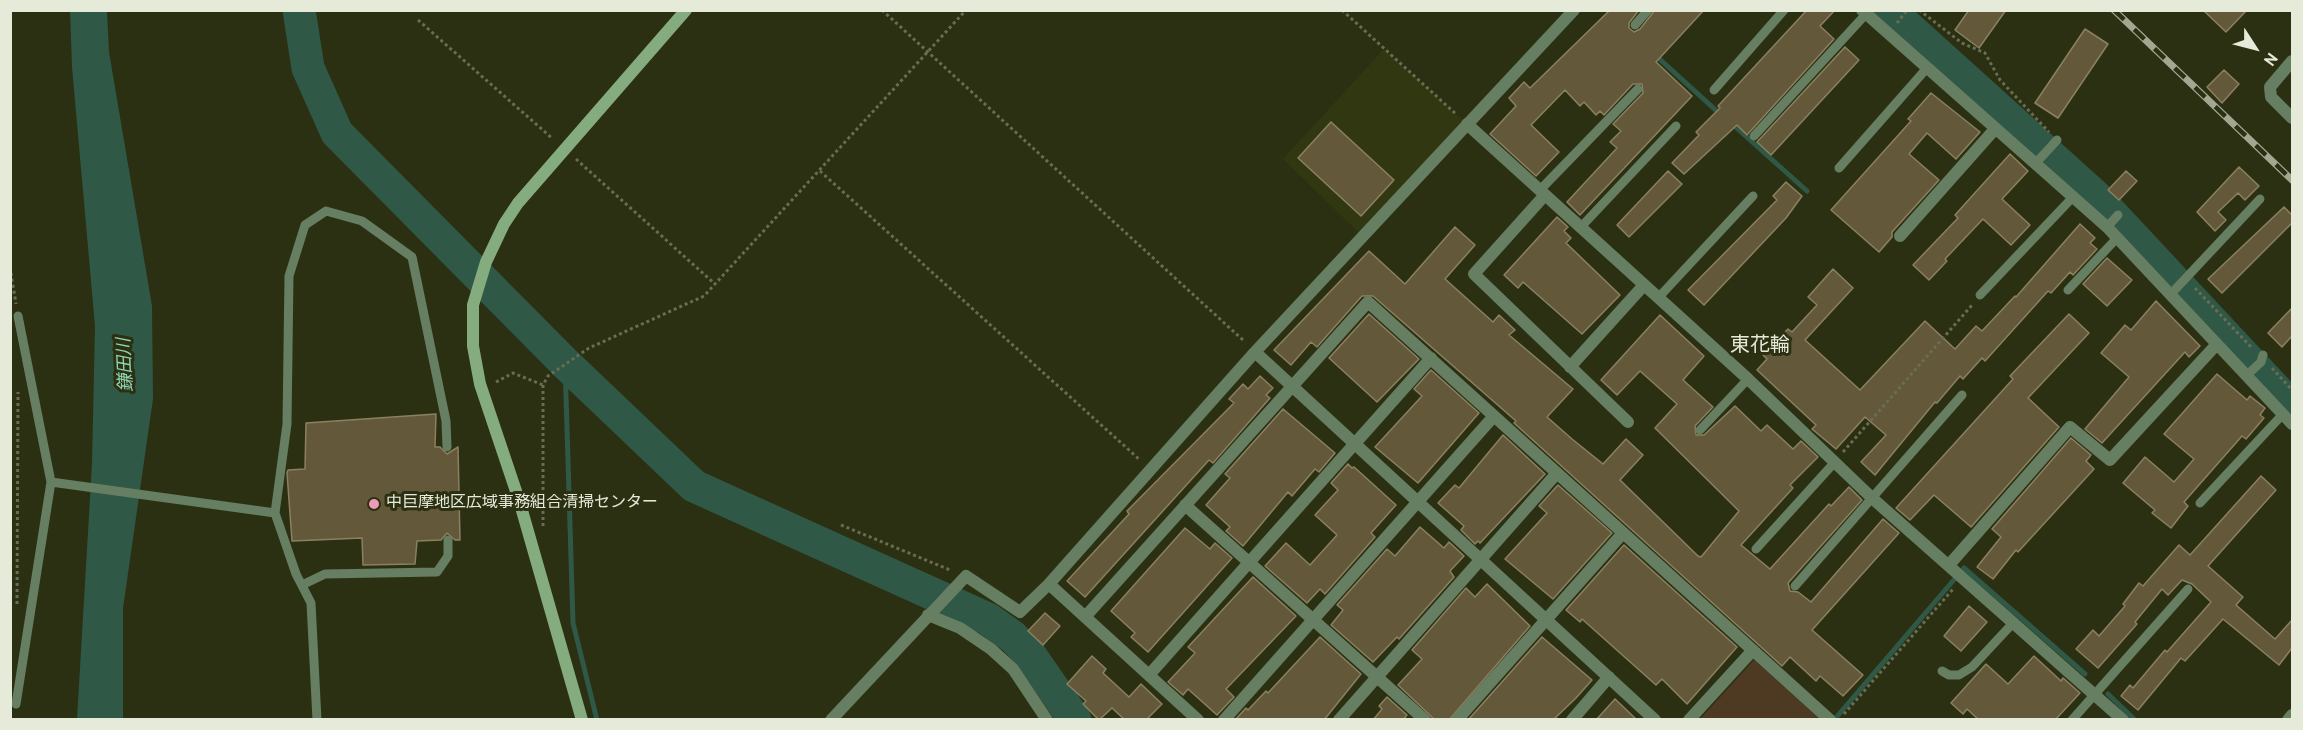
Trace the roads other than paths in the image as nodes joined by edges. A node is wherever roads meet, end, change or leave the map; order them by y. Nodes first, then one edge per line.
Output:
1 (686, 10) edge
2 (1574, 10) edge
3 (1648, 10) edge
4 (1784, 10) edge
5 (1864, 12) edge
6 (1635, 25) dead end
7 (2292, 62) edge
8 (1927, 68) junction
9 (1638, 89) dead end
10 (1714, 90) dead end
11 (2292, 118) edge
12 (1467, 124) junction
13 (1676, 126) dead end
14 (1995, 129) junction
15 (1754, 136) dead end
16 (2057, 140) road end
17 (2036, 163) junction
18 (1839, 168) dead end
19 (1542, 193) junction
20 (1753, 196) dead end
21 (2073, 197) junction
22 (2260, 199) dead end
23 (2118, 215) dead end
24 (2108, 226) junction
25 (1580, 228) junction
26 (1900, 237) dead end
27 (2117, 238) junction
28 (1644, 285) junction
29 (2068, 290) dead end
30 (2172, 293) junction
31 (1980, 295) road end
32 (1658, 298) junction
33 (18, 316) road end
34 (2217, 344) junction
35 (1255, 352) junction
36 (1431, 358) junction
37 (2262, 358) road end
38 (1570, 367) junction
39 (2249, 373) junction
40 (1748, 379) junction
41 (1292, 386) junction
42 (1962, 395) dead end
43 (2283, 414) junction
44 (1494, 416) junction
45 (1628, 422) dead end
46 (2292, 424) edge
47 (1700, 430) dead end
48 (1354, 444) junction
49 (447, 447) dead end
50 (1834, 463) junction
51 (1557, 473) junction
52 (52, 482) junction
53 (1872, 498) junction
54 (1418, 502) junction
55 (2200, 502) dead end
56 (1185, 506) junction
57 (275, 513) junction
58 (1623, 533) junction
59 (448, 540) dead end
60 (1756, 549) dead end
61 (1480, 560) junction
62 (1248, 562) junction
63 (1949, 565) junction
64 (1049, 584) junction
65 (302, 585) junction
66 (1795, 586) dead end
67 (2187, 589) dead end
68 (932, 611) junction
69 (1085, 617) junction
70 (1313, 620) junction
71 (1546, 620) junction
72 (2014, 622) junction
73 (1753, 650) junction
74 (1942, 671) dead end
75 (1149, 675) junction
76 (1377, 676) junction
77 (1609, 677) junction
78 (2094, 694) junction
79 (16, 704) dead end
80 (2292, 715) edge
81 (1826, 716) edge
82 (317, 720) edge
83 (582, 720) edge
84 (831, 720) edge
85 (1047, 720) edge
86 (1198, 720) edge
87 (1224, 720) edge
88 (1339, 720) edge
89 (1425, 720) edge
90 (1457, 720) edge
91 (1572, 720) edge
92 (1655, 720) edge
93 (1689, 720) edge
94 (2072, 720) edge
95 (2123, 720) edge
96 (2288, 720) edge

1 - 83 street
2 - 12 street
3 - 6 lane
4 - 10 lane
5 - 8 street
5 - 15 lane
7 - 11 street
8 - 14 street
8 - 18 lane
9 - 19 lane
12 - 19 street
12 - 35 street
13 - 25 lane
14 - 17 street
14 - 26 street
16 - 17 lane
17 - 21 street
19 - 25 street
19 - 38 street
20 - 32 lane
21 - 24 street
21 - 31 lane
22 - 30 lane
23 - 24 lane
24 - 27 street
25 - 28 street
27 - 29 lane
27 - 30 street
28 - 32 street
28 - 38 street
30 - 34 street
32 - 40 street
33 - 52 lane
34 - 39 street
34 - 63 street
35 - 41 street
35 - 64 street
36 - 41 street
36 - 44 street
36 - 48 street
37 - 39 lane
38 - 45 street
39 - 43 street
40 - 47 lane
40 - 50 street
41 - 48 street
41 - 56 street
42 - 53 lane
43 - 46 street
43 - 55 lane
44 - 51 street
44 - 54 street
48 - 54 street
48 - 62 street
49 - 57 lane
50 - 53 street
50 - 60 lane
51 - 58 street
51 - 61 street
52 - 57 lane
52 - 79 lane
53 - 63 street
53 - 66 lane
54 - 61 street
54 - 70 street
56 - 62 street
56 - 69 street
57 - 65 lane
58 - 71 street
58 - 73 street
59 - 65 lane
61 - 71 street
61 - 76 street
62 - 70 street
62 - 75 street
63 - 72 street
64 - 68 street
64 - 69 street
65 - 82 lane
67 - 78 lane
68 - 84 street
68 - 85 street
69 - 75 street
70 - 76 street
70 - 87 street
71 - 77 street
71 - 90 street
72 - 74 lane
72 - 78 street
73 - 81 street
73 - 93 street
75 - 86 street
76 - 88 street
76 - 89 street
77 - 91 street
77 - 92 street
78 - 94 lane
78 - 95 street
80 - 96 street

